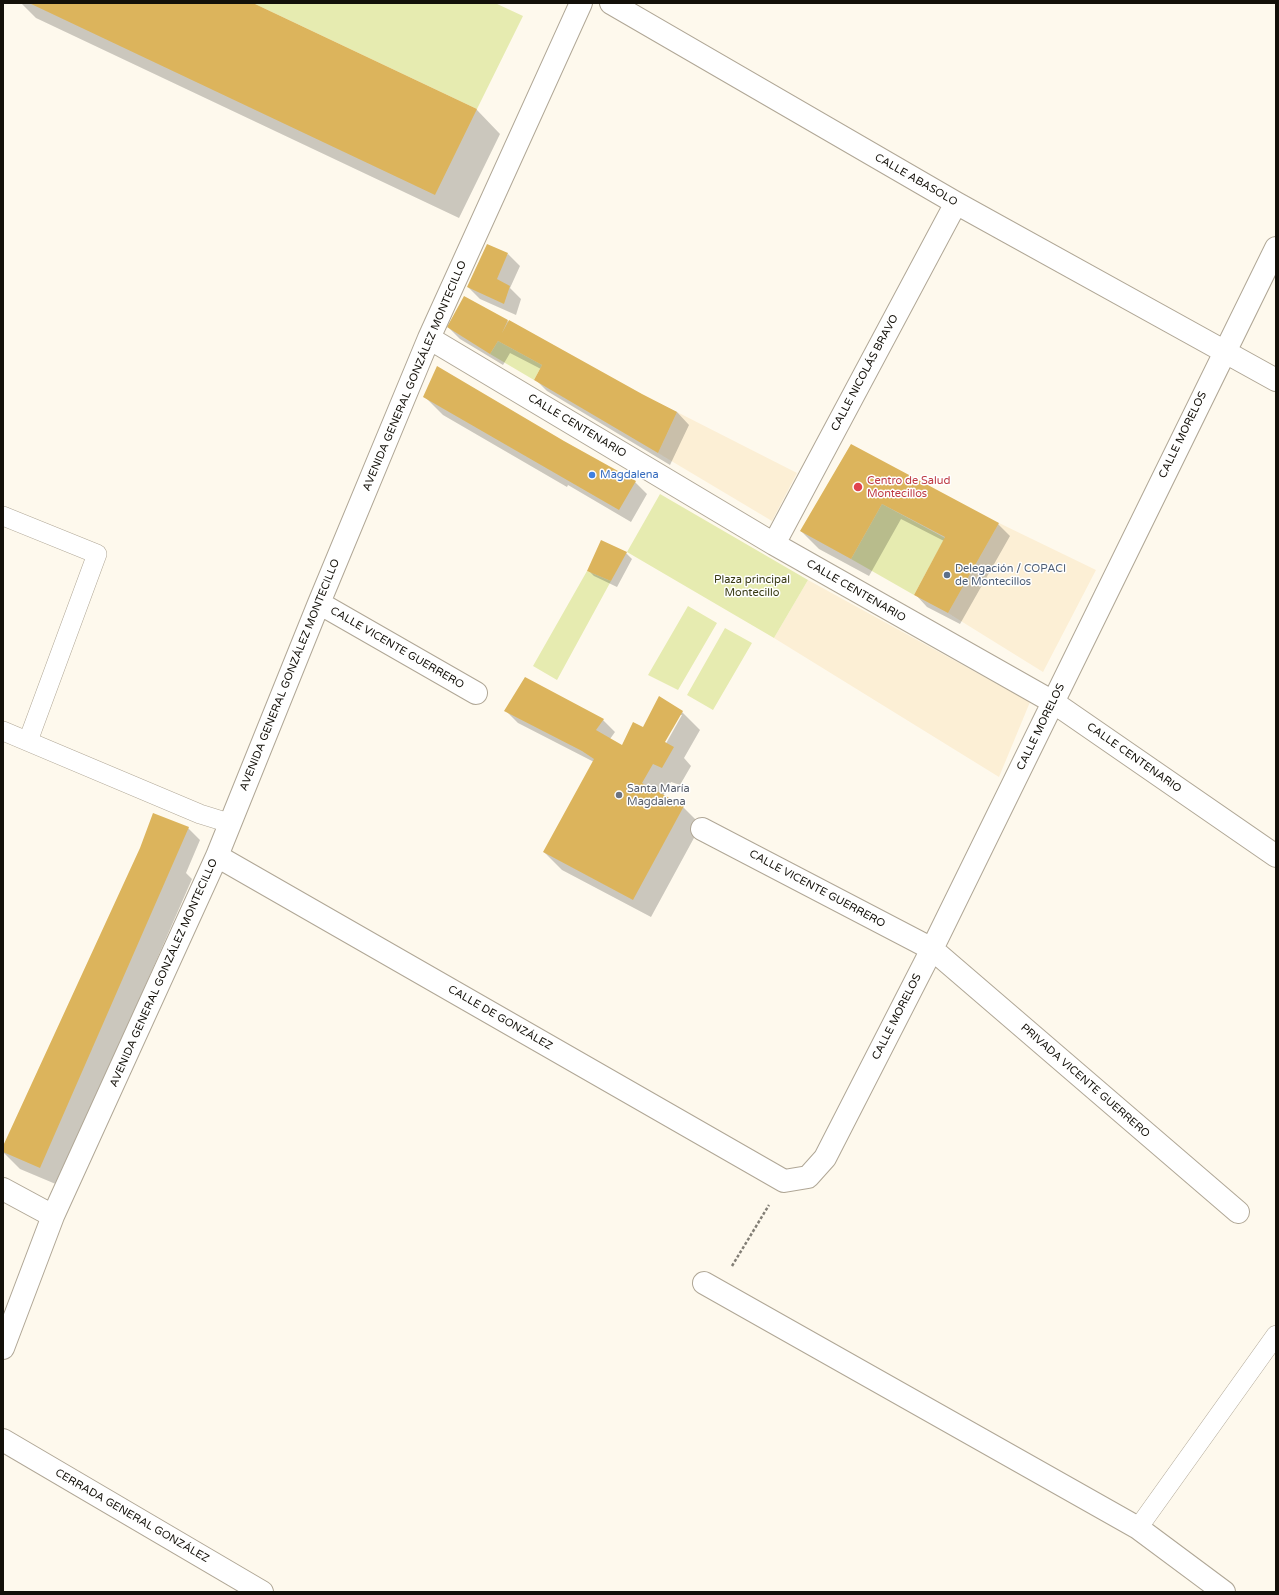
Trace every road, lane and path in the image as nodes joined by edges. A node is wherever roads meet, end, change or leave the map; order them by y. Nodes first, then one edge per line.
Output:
1 (581, 3) edge
2 (611, 3) edge
3 (956, 203) junction
4 (1276, 248) edge
5 (429, 338) junction
6 (1224, 353) junction
7 (1276, 380) edge
8 (3, 516) edge
9 (774, 544) junction
10 (319, 603) junction
11 (476, 693) dead end
12 (1053, 702) junction
13 (3, 731) edge
14 (28, 741) junction
15 (229, 823) junction
16 (702, 829) dead end
17 (217, 856) junction
18 (1276, 856) edge
19 (932, 949) junction
20 (784, 1181) junction
21 (3, 1189) edge
22 (1238, 1212) dead end
23 (53, 1216) junction
24 (711, 1287) joint
25 (1276, 1335) edge
26 (3, 1348) edge
27 (3, 1440) edge
28 (1138, 1528) junction
29 (262, 1592) edge
30 (1224, 1592) edge

1 - 5 street, AVENIDA GENERAL GONZÁLEZ MONTECILLO
2 - 3 street, CALLE ABASOLO
3 - 6 street, CALLE ABASOLO
3 - 9 street, CALLE NICOLÁS BRAVO
4 - 6 street, CALLE MORELOS
5 - 9 street, CALLE CENTENARIO
5 - 10 street, AVENIDA GENERAL GONZÁLEZ MONTECILLO
6 - 7 street, CALLE ABASOLO
6 - 12 street, CALLE MORELOS
8 - 14 lane
9 - 12 street, CALLE CENTENARIO
10 - 11 street, CALLE VICENTE GUERRERO
10 - 15 street, AVENIDA GENERAL GONZÁLEZ MONTECILLO
12 - 18 street, CALLE CENTENARIO
12 - 19 street, CALLE MORELOS
13 - 14 lane
14 - 15 lane
15 - 17 street, AVENIDA GENERAL GONZÁLEZ MONTECILLO
16 - 19 street, CALLE VICENTE GUERRERO
17 - 20 street, CALLE DE GONZÁLEZ
17 - 23 street, AVENIDA GENERAL GONZÁLEZ MONTECILLO
19 - 20 street, CALLE MORELOS
19 - 22 street, PRIVADA VICENTE GUERRERO
20 - 24 path
21 - 23 street
23 - 26 street, AVENIDA GENERAL GONZÁLEZ MONTECILLO
24 - 28 street
25 - 28 lane
27 - 29 street, CERRADA GENERAL GONZÁLEZ
28 - 30 street

